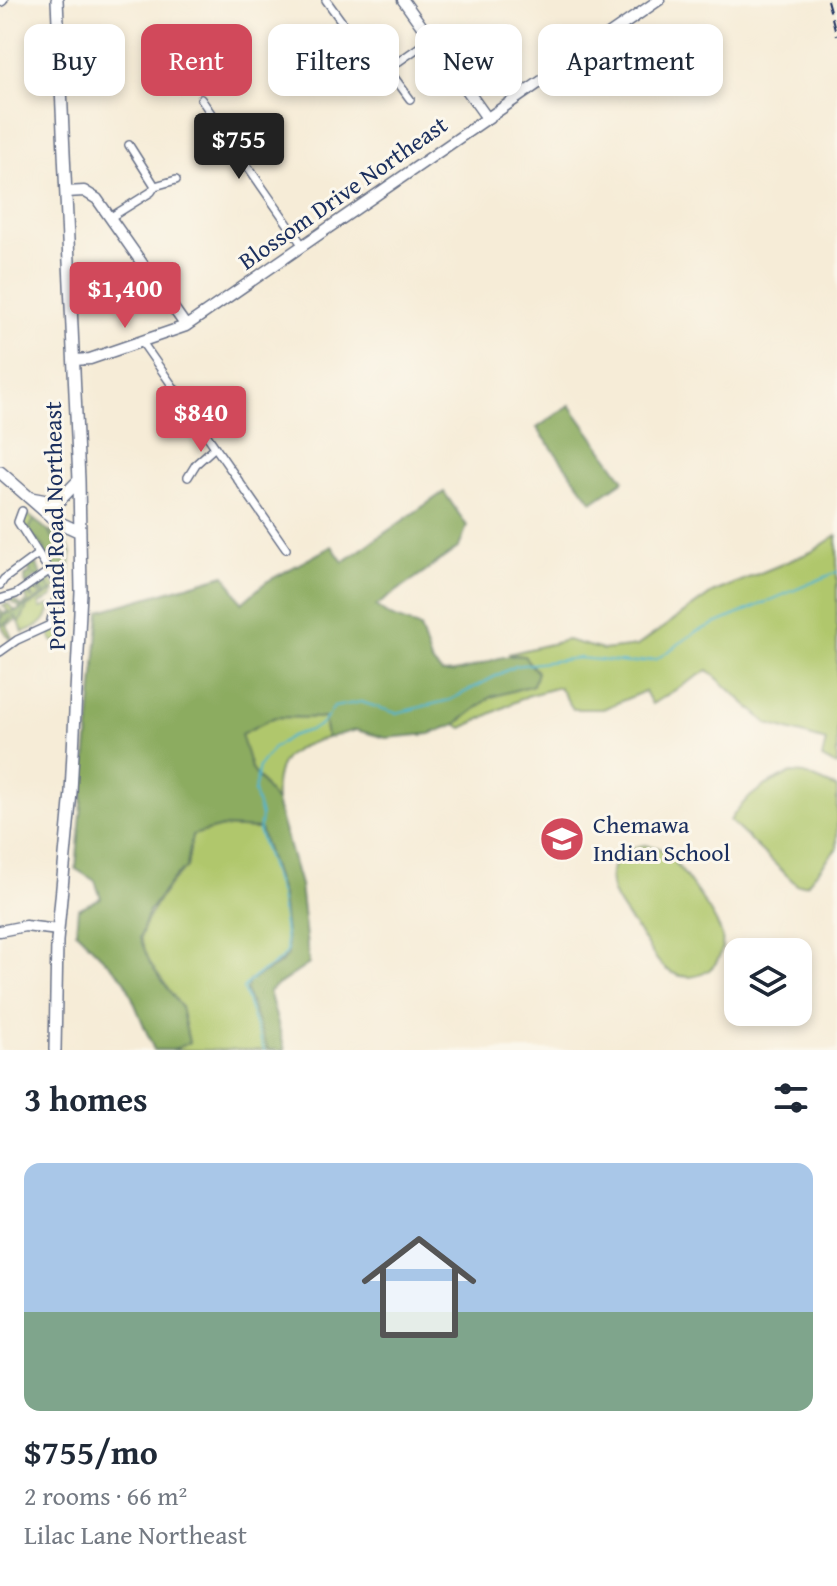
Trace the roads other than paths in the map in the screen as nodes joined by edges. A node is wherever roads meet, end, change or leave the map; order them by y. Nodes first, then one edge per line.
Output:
1 (57, 0) edge
2 (403, 0) edge
3 (659, 0) edge
4 (329, 1) edge
5 (345, 24) edge
6 (420, 24) edge
7 (399, 84) edge
8 (471, 96) edge
9 (201, 99) dead end
10 (410, 99) dead end
11 (487, 118) junction
12 (129, 145) dead end
13 (176, 180) dead end
14 (155, 186) junction
15 (66, 192) junction
16 (111, 217) junction
17 (303, 246) junction
18 (186, 326) junction
19 (142, 342) junction
20 (74, 360) junction
21 (215, 447) junction
22 (0, 472) edge
23 (188, 477) dead end
24 (79, 480) junction
25 (26, 497) junction
26 (22, 511) dead end
27 (80, 532) junction
28 (286, 549) dead end
29 (38, 554) junction
30 (49, 571) junction
31 (0, 585) edge
32 (0, 599) edge
33 (0, 652) edge
34 (58, 930) junction
35 (0, 931) edge
36 (55, 1050) edge

1 - 15 main road, Portland Road Northeast
2 - 6 street
3 - 11 street, Blossom Drive Northeast
4 - 5 street
7 - 10 street
8 - 11 street
9 - 17 street
11 - 17 street, Blossom Drive Northeast
12 - 14 street
13 - 14 street
14 - 16 street
15 - 16 street
15 - 20 main road, Portland Road Northeast
16 - 18 street
17 - 18 street, Blossom Drive Northeast
18 - 19 street, Blossom Drive Northeast
19 - 20 street, Blossom Drive Northeast
19 - 21 street
20 - 24 main road, Portland Road Northeast
21 - 23 street
21 - 28 street
22 - 25 main road
24 - 25 main road
24 - 27 main road, Portland Road Northeast
25 - 27 main road
26 - 29 street
27 - 34 main road, Portland Road Northeast
29 - 30 street
29 - 31 street
30 - 32 street
30 - 33 street
34 - 35 street
34 - 36 main road, Portland Road Northeast

